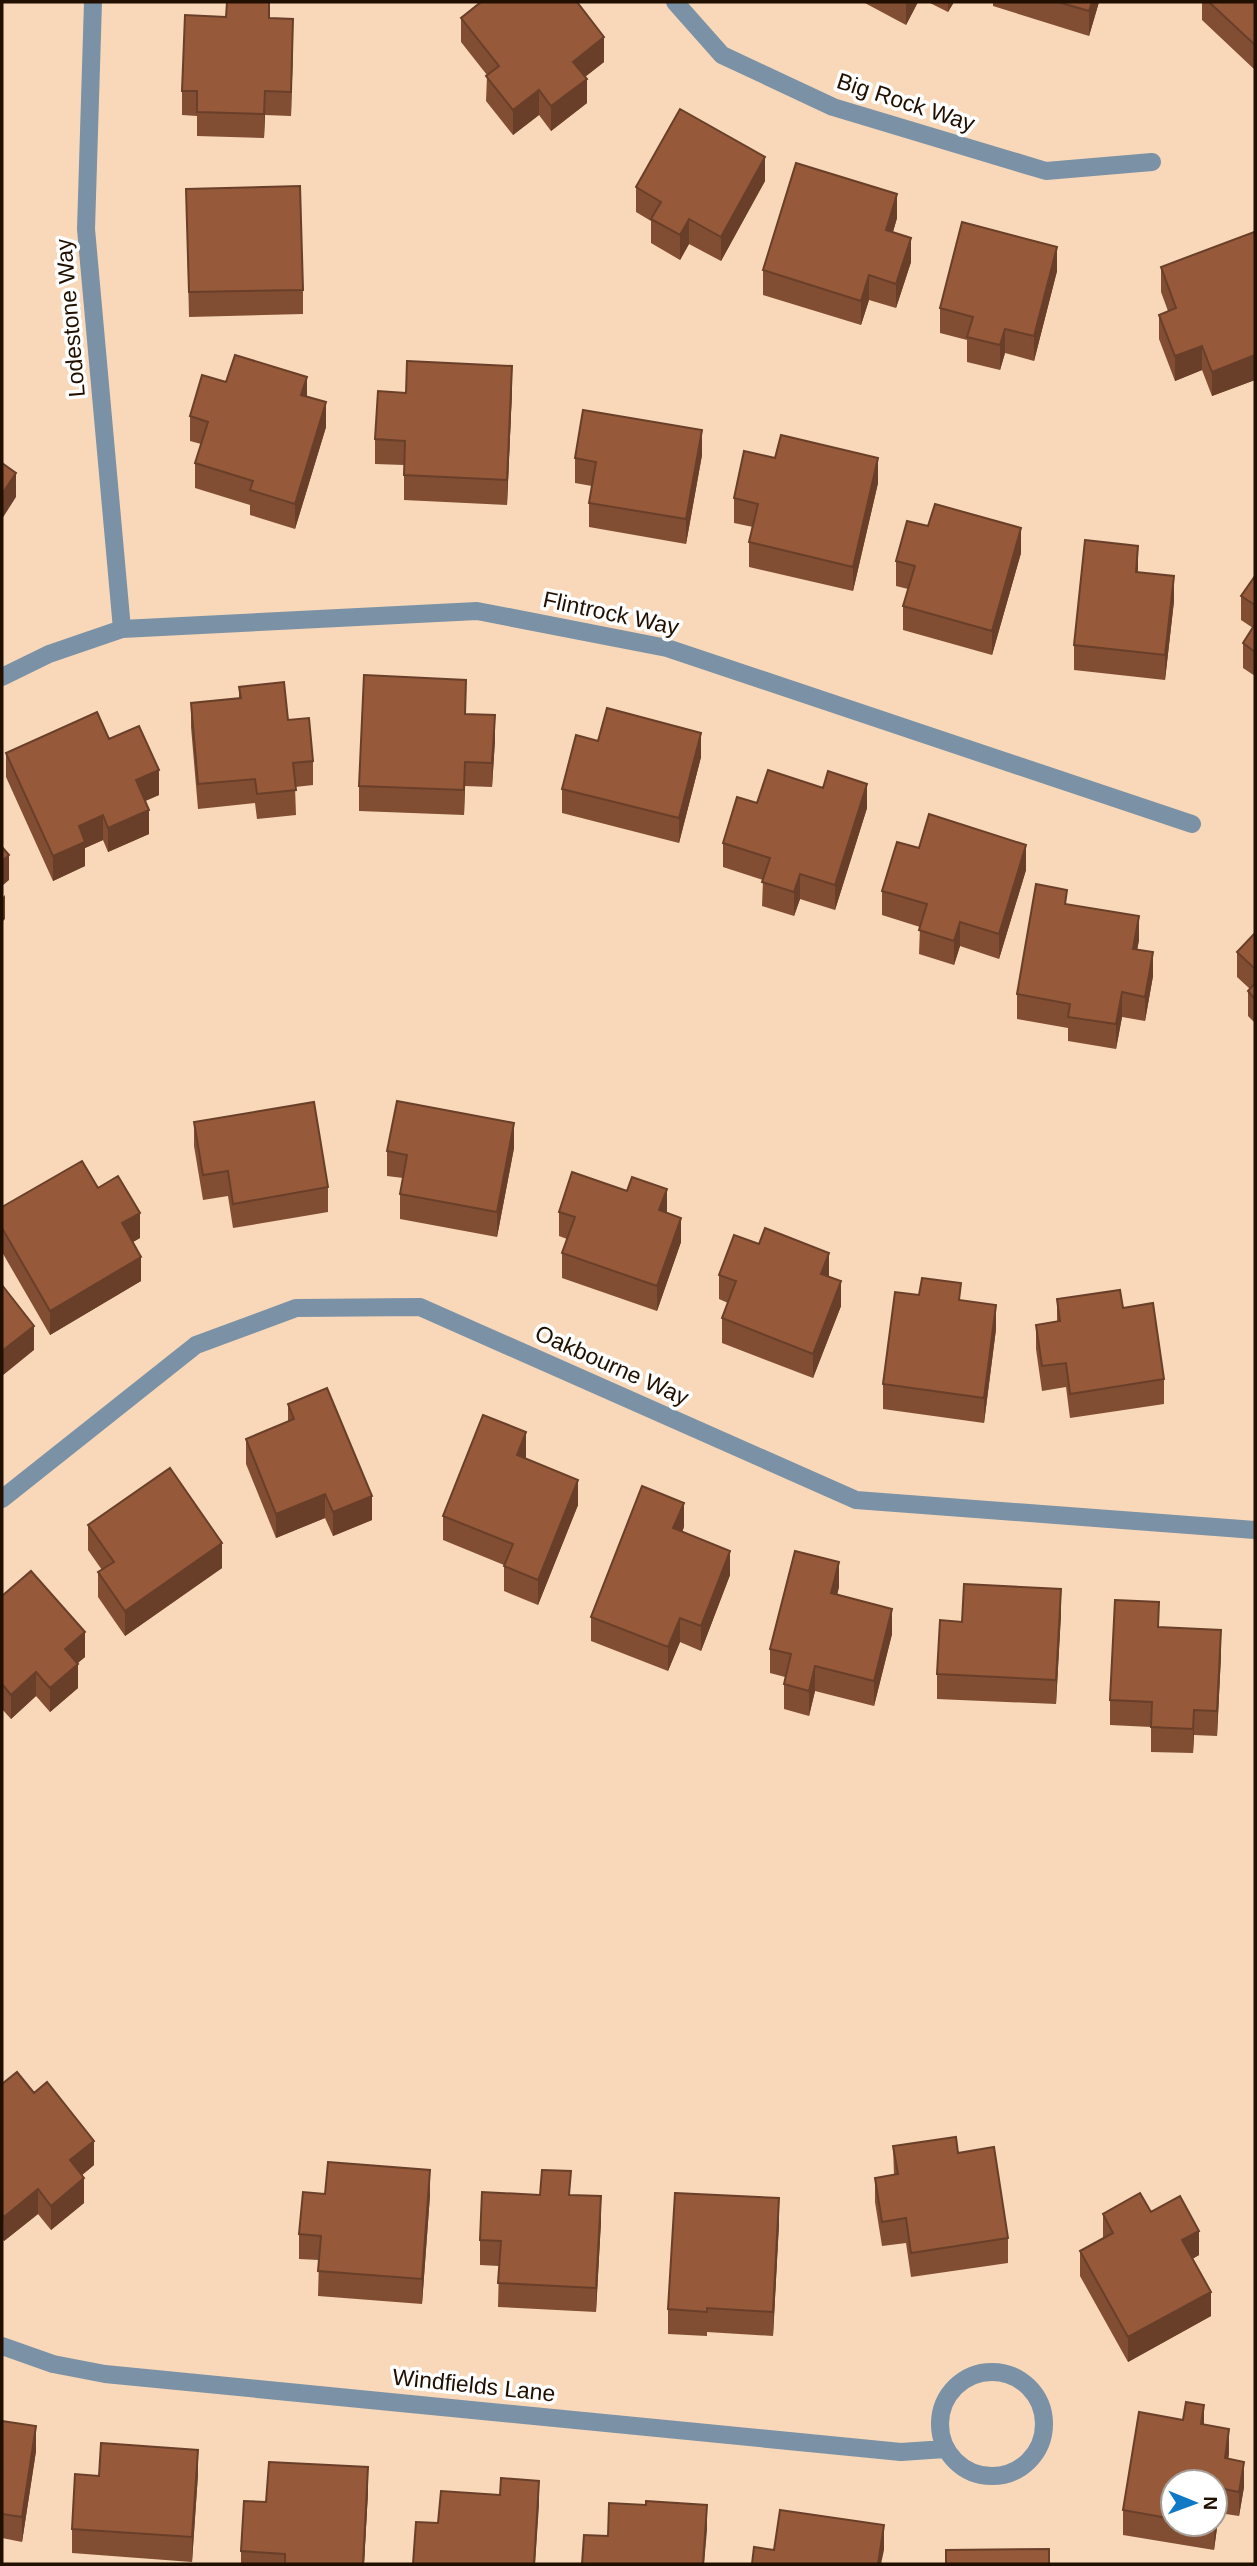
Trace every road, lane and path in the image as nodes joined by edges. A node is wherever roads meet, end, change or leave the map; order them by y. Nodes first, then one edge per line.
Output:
1 (93, 2) edge
2 (675, 2) edge
3 (1152, 162) dead end
4 (121, 629) junction
5 (2, 677) edge
6 (1192, 824) dead end
7 (2, 1499) edge
8 (1255, 1530) edge
9 (2, 2346) edge
10 (945, 2449) junction

1 - 4 street, Lodestone Way
2 - 3 street, Big Rock Way
4 - 5 street, Flintrock Way
4 - 6 street, Flintrock Way
7 - 8 street, Oakbourne Way
9 - 10 street, Windfields Lane
10 - 10 street

